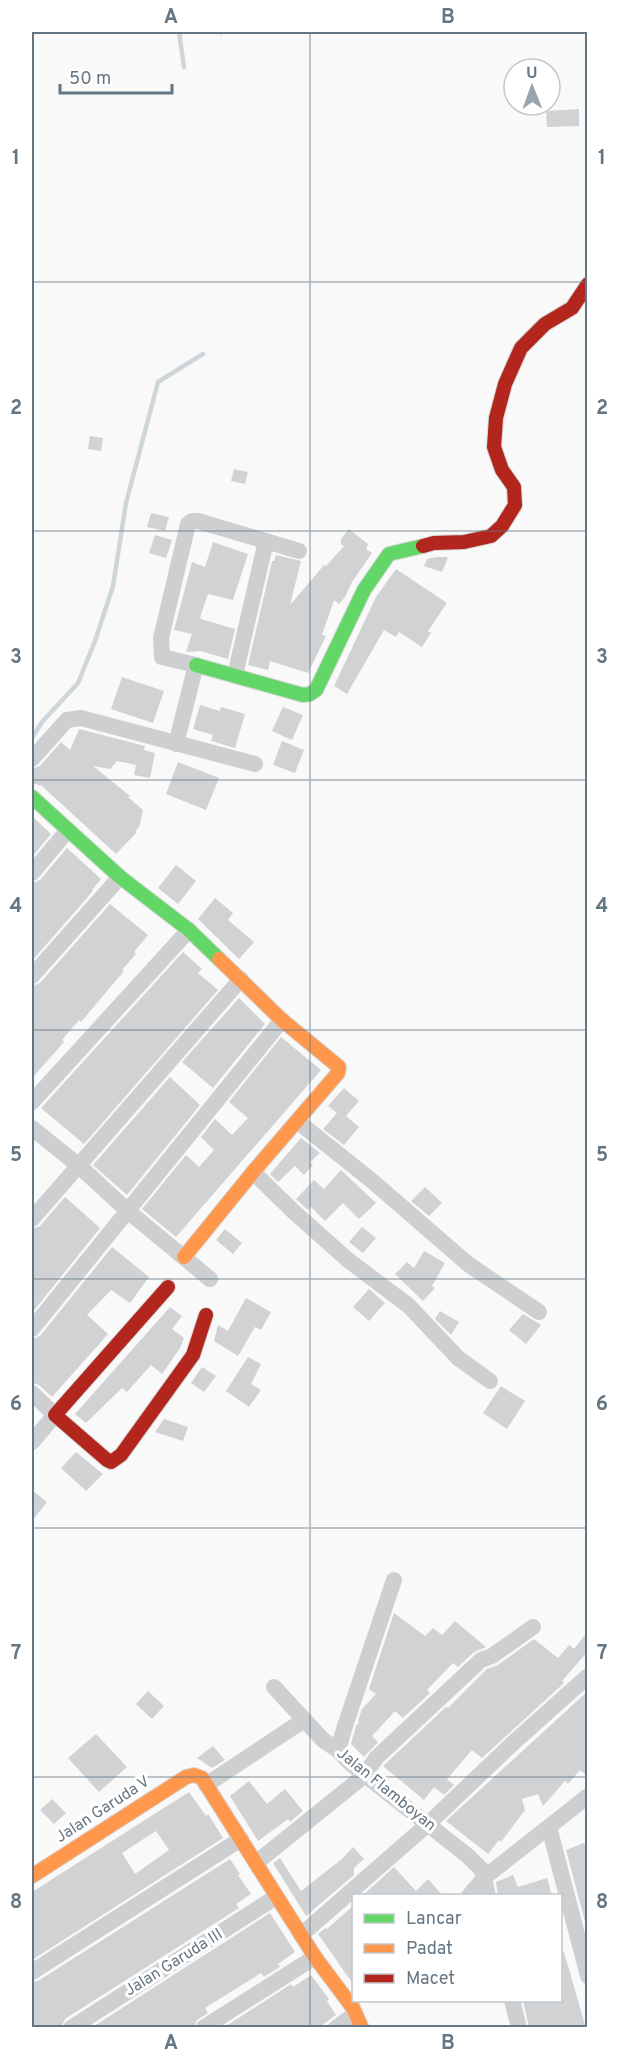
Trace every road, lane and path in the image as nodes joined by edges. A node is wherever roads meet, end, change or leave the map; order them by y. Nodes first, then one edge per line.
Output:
1 (588, 284) edge
2 (266, 541) junction
3 (299, 551) dead end
4 (196, 665) junction
5 (236, 675) junction
6 (176, 744) junction
7 (32, 759) edge
8 (255, 764) dead end
9 (32, 797) edge
10 (68, 830) junction
11 (32, 873) edge
12 (120, 876) junction
13 (189, 930) junction
14 (32, 976) edge
15 (241, 979) junction
16 (282, 1020) junction
17 (32, 1102) edge
18 (297, 1120) junction
19 (32, 1128) edge
20 (78, 1165) junction
21 (253, 1172) junction
22 (129, 1212) junction
23 (32, 1219) edge
24 (184, 1257) junction
25 (210, 1279) dead end
26 (168, 1287) dead end
27 (539, 1312) dead end
28 (206, 1315) dead end
29 (32, 1329) edge
30 (490, 1381) dead end
31 (32, 1393) edge
32 (55, 1415) junction
33 (32, 1442) edge
34 (394, 1580) dead end
35 (532, 1627) dead end
36 (588, 1676) edge
37 (274, 1687) dead end
38 (304, 1720) junction
39 (338, 1750) junction
40 (365, 1775) junction
41 (200, 1780) junction
42 (588, 1796) edge
43 (428, 1824) junction
44 (549, 1827) junction
45 (241, 1839) junction
46 (256, 1863) junction
47 (32, 1876) edge
48 (485, 1877) junction
49 (471, 1894) edge
50 (488, 1894) edge
51 (276, 1897) junction
52 (301, 1935) junction
53 (315, 1957) junction
54 (32, 1972) edge
55 (588, 1976) edge
56 (512, 2002) edge
57 (359, 2013) edge
58 (71, 2028) edge
59 (202, 2028) edge
60 (336, 2028) edge
61 (519, 2028) edge

1 - 5 street
2 - 3 street
2 - 4 street
2 - 5 street
4 - 5 street
4 - 6 street
6 - 7 street
6 - 8 street
9 - 10 street
10 - 11 street
10 - 12 street
12 - 13 street
12 - 14 street
13 - 15 street
13 - 17 street
15 - 16 street
15 - 20 street
16 - 18 street
16 - 22 street
18 - 21 street
18 - 27 street
19 - 20 street
20 - 22 street
20 - 23 street
21 - 24 street
21 - 30 street
22 - 24 street
22 - 29 street
24 - 25 street
26 - 32 street
28 - 32 street
31 - 32 street
32 - 33 street
34 - 39 street
35 - 40 street
36 - 43 street
37 - 38 street, Jalan Flamboyan
38 - 39 street, Jalan Flamboyan
38 - 41 street
39 - 40 street, Jalan Flamboyan
40 - 43 street, Jalan Flamboyan
40 - 46 street
41 - 45 street
41 - 47 street, Jalan Garuda V
42 - 44 street
43 - 48 street, Jalan Flamboyan
43 - 52 street
44 - 48 street
44 - 55 street
45 - 46 street
45 - 54 street
46 - 51 street
48 - 49 street
48 - 50 street
51 - 52 street
51 - 58 street, Jalan Garuda III
52 - 53 street
53 - 57 street
53 - 59 street
56 - 61 street
57 - 60 street

